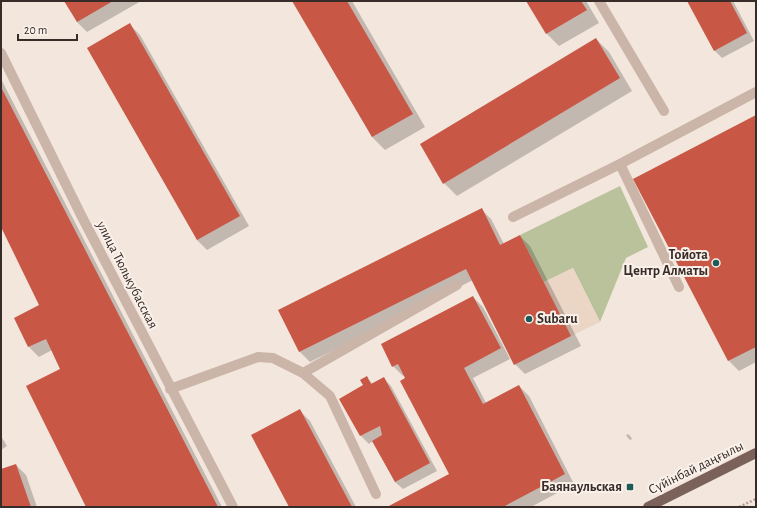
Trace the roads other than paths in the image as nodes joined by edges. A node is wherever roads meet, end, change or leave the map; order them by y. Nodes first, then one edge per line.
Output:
1 (599, 1) edge
2 (1, 54) edge
3 (756, 92) edge
4 (664, 111) dead end
5 (620, 164) junction
6 (513, 217) dead end
7 (457, 285) dead end
8 (679, 287) dead end
9 (303, 373) junction
10 (170, 390) junction
11 (756, 453) edge
12 (376, 494) dead end
13 (233, 507) edge
14 (648, 507) edge

1 - 4 street
2 - 10 street, улица Тюлькубасская
3 - 5 street
5 - 6 street
5 - 8 street
7 - 9 street
9 - 10 street
9 - 12 street
10 - 13 street, улица Тюлькубасская
11 - 14 main road, Сүйінбай даңғылы

